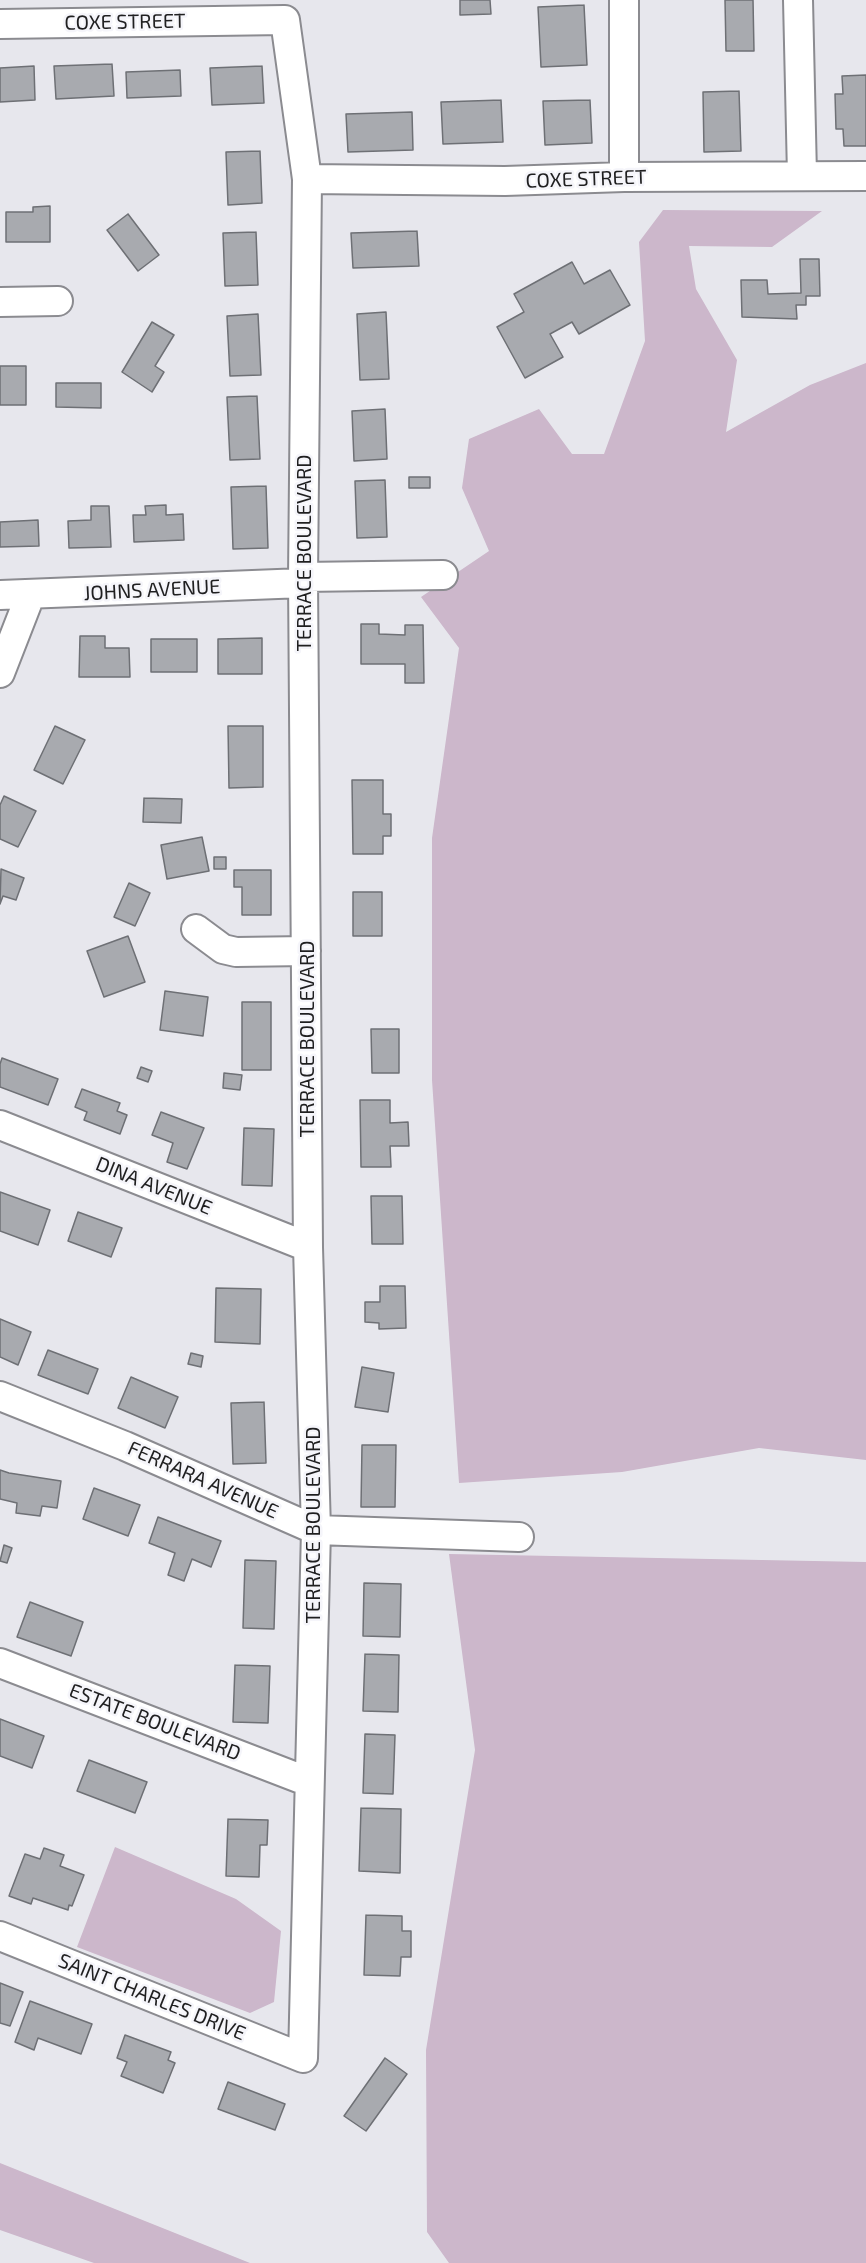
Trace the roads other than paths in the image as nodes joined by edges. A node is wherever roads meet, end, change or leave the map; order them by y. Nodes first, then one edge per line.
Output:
1 (624, 0) edge
2 (798, 0) edge
3 (285, 21) joint
4 (0, 24) edge
5 (802, 175) junction
6 (866, 176) edge
7 (624, 177) junction
8 (307, 179) junction
9 (58, 301) dead end
10 (0, 302) edge
11 (443, 576) dead end
12 (303, 580) junction
13 (0, 595) edge
14 (30, 596) junction
15 (0, 673) edge
16 (196, 929) dead end
17 (306, 951) junction
18 (0, 1125) edge
19 (308, 1247) junction
20 (0, 1396) edge
21 (316, 1530) junction
22 (519, 1537) dead end
23 (0, 1663) edge
24 (309, 1782) junction
25 (0, 1936) edge
26 (303, 2058) joint

1 - 7 street
2 - 5 street
3 - 4 street, COXE STREET
3 - 8 street, TERRACE BOULEVARD
5 - 6 street, COXE STREET
5 - 7 street, COXE STREET
7 - 8 street, COXE STREET
8 - 12 street, TERRACE BOULEVARD
9 - 10 street
11 - 12 street, JOHNS AVENUE
12 - 14 street, JOHNS AVENUE
12 - 17 street, TERRACE BOULEVARD
13 - 14 street, JOHNS AVENUE
14 - 15 street
16 - 17 street
17 - 19 street, TERRACE BOULEVARD
18 - 19 street, DINA AVENUE
19 - 21 street, TERRACE BOULEVARD
20 - 21 street, FERRARA AVENUE
21 - 22 street, FERRARA AVENUE
21 - 24 street, TERRACE BOULEVARD
23 - 24 street, ESTATE BOULEVARD
24 - 26 street, TERRACE BOULEVARD
25 - 26 street, SAINT CHARLES DRIVE

